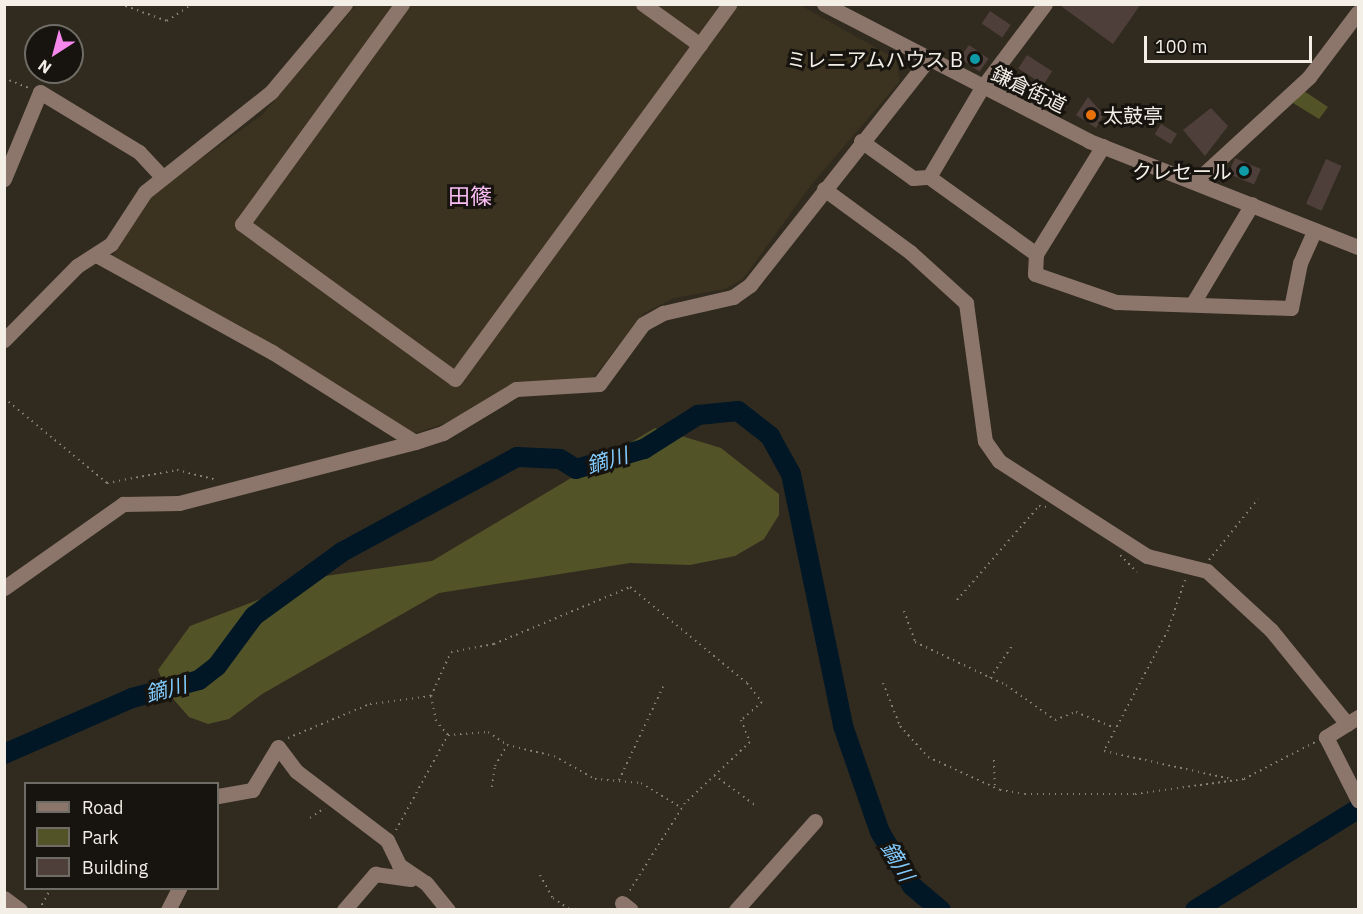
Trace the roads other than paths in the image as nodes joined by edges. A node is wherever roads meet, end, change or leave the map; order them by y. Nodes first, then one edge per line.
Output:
1 (345, 4) edge
2 (402, 4) edge
3 (643, 4) edge
4 (729, 4) edge
5 (824, 4) edge
6 (1044, 4) edge
7 (1359, 12) edge
8 (700, 45) junction
9 (926, 62) junction
10 (981, 89) junction
11 (861, 141) junction
12 (1103, 146) junction
13 (162, 177) junction
14 (929, 177) junction
15 (4, 179) edge
16 (1196, 181) junction
17 (824, 189) junction
18 (1252, 204) junction
19 (1315, 230) junction
20 (1359, 247) edge
21 (1036, 254) junction
22 (98, 256) junction
23 (1193, 303) junction
24 (4, 340) edge
25 (416, 442) junction
26 (4, 588) edge
27 (1353, 721) edge
28 (219, 796) edge
29 (1359, 800) edge
30 (815, 821) dead end
31 (426, 883) junction
32 (178, 890) edge
33 (4, 898) edge
34 (20, 909) edge
35 (168, 909) edge
36 (344, 909) edge
37 (448, 909) edge
38 (736, 909) edge

1 - 13 street
2 - 8 street
3 - 8 street
4 - 8 street
5 - 9 street, 鎌倉街道
6 - 10 street
7 - 16 street
9 - 10 street, 鎌倉街道
9 - 11 street
10 - 12 street, 鎌倉街道
10 - 14 street
11 - 14 street
11 - 17 street
12 - 16 street, 鎌倉街道
12 - 21 street
13 - 15 street
13 - 22 street
14 - 21 street
16 - 18 street, 鎌倉街道
17 - 25 street
17 - 27 street
18 - 19 street, 鎌倉街道
18 - 23 street
19 - 20 street, 鎌倉街道
19 - 23 street
21 - 23 street
22 - 24 street
22 - 25 street
25 - 26 street
27 - 29 street
28 - 31 street
30 - 38 street
31 - 36 street
31 - 37 street
32 - 35 street
33 - 34 street

